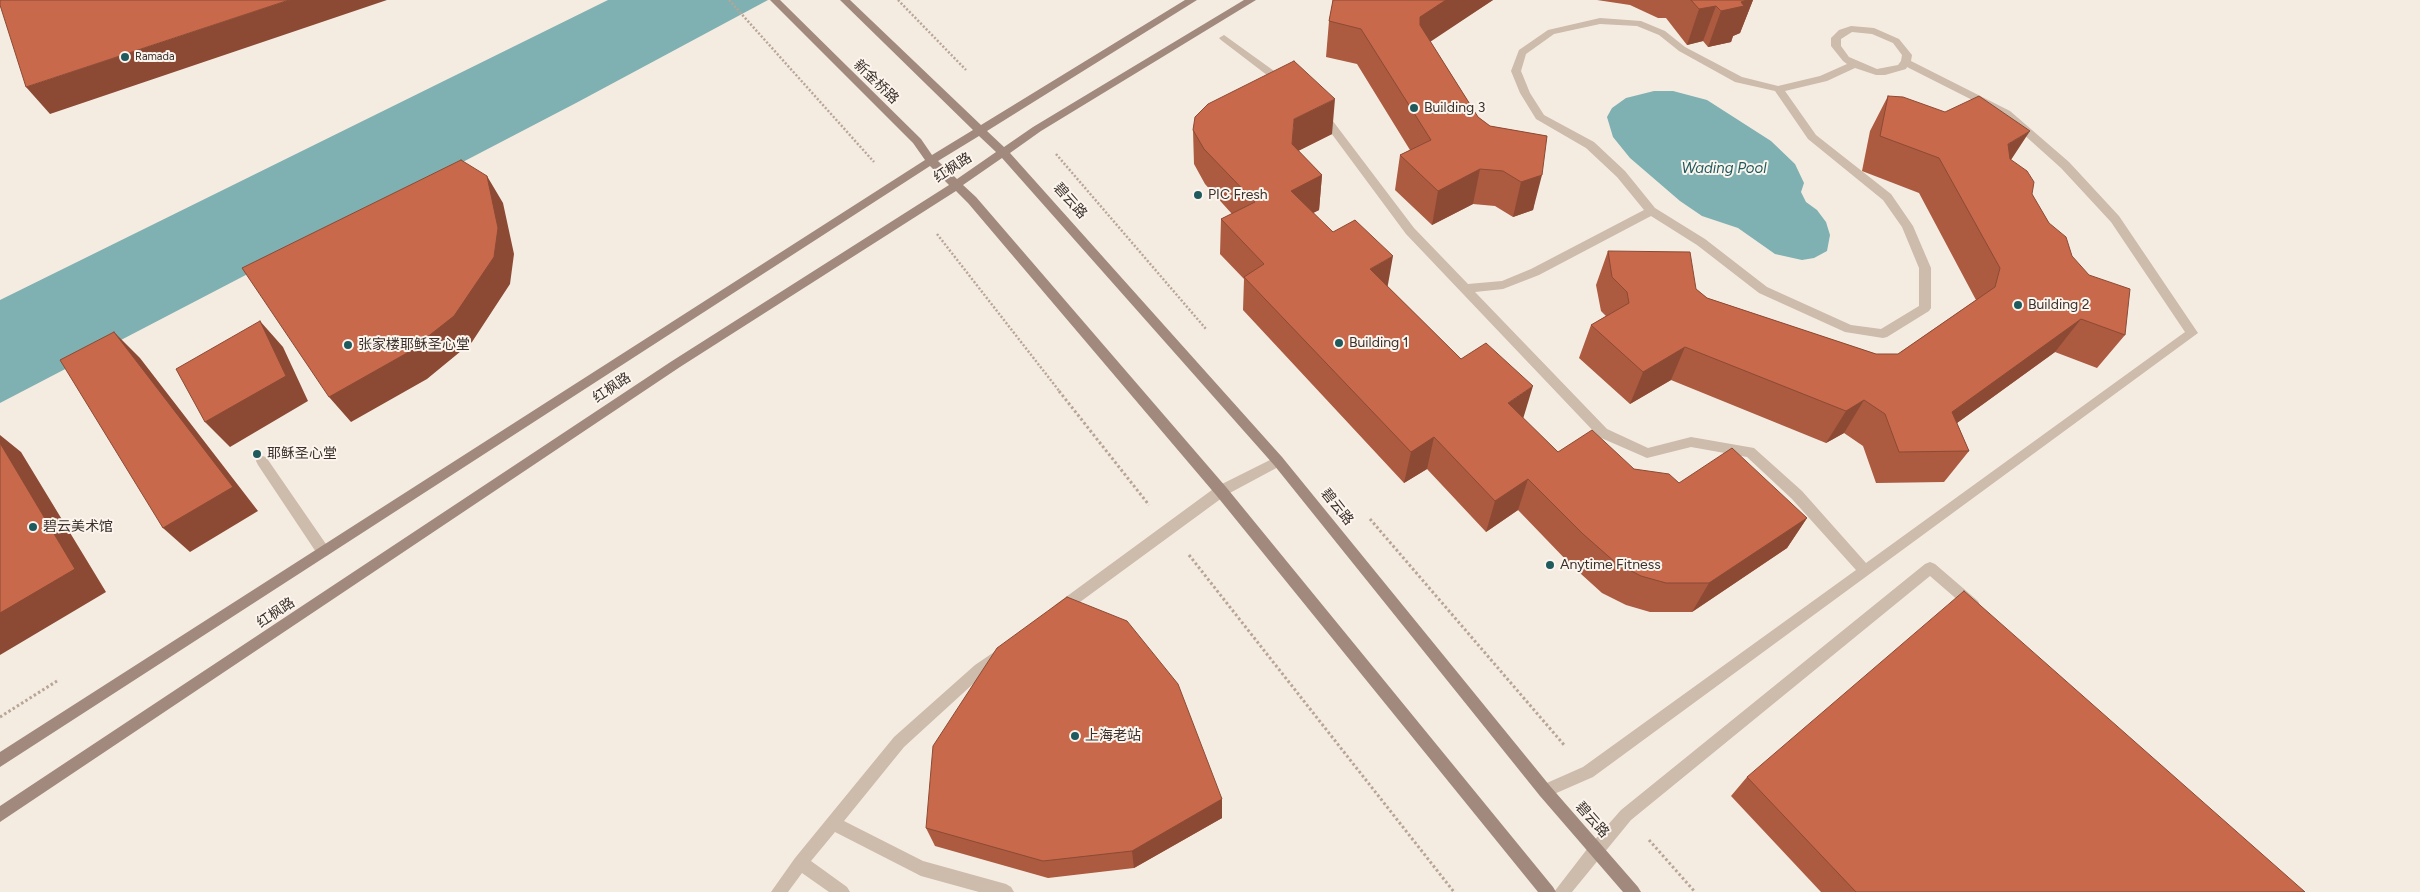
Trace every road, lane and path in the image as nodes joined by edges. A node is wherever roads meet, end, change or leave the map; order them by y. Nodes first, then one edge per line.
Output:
1 (728, 0) edge
2 (775, 0) edge
3 (845, 0) edge
4 (1192, 0) edge
5 (1251, 0) edge
6 (1224, 38) dead end
7 (1906, 62) junction
8 (1855, 64) junction
9 (1778, 89) junction
10 (1294, 90) edge
11 (1310, 102) edge
12 (980, 132) junction
13 (1003, 153) junction
14 (931, 161) junction
15 (895, 183) junction
16 (955, 186) junction
17 (918, 208) junction
18 (1651, 211) junction
19 (1464, 289) junction
20 (262, 461) dead end
21 (1278, 461) junction
22 (1221, 491) junction
23 (1169, 530) junction
24 (323, 552) junction
25 (1865, 571) junction
26 (1983, 614) edge
27 (1051, 616) edge
28 (1011, 646) edge
29 (0, 760) edge
30 (1545, 791) junction
31 (0, 815) edge
32 (832, 823) junction
33 (1596, 849) junction
34 (800, 862) junction
35 (779, 892) edge
36 (842, 892) edge
37 (1006, 892) edge
38 (1454, 892) edge
39 (1548, 892) edge
40 (1562, 892) edge
41 (1633, 892) edge

1 - 15 path
2 - 14 street, 新金桥路
3 - 12 street
4 - 12 street, 红枫路
5 - 13 street, 红枫路
6 - 10 lane
7 - 8 lane
7 - 8 lane
7 - 25 lane
8 - 9 lane
9 - 18 lane
9 - 18 lane
11 - 19 lane
12 - 13 street
12 - 14 street, 红枫路
13 - 16 street, 红枫路
13 - 21 street, 碧云路
14 - 15 street, 红枫路
14 - 16 street, 新金桥路
15 - 24 street, 红枫路
16 - 17 street, 红枫路
16 - 22 street
17 - 23 path
17 - 31 street, 红枫路
18 - 19 lane
19 - 25 lane
20 - 24 lane
21 - 22 lane
21 - 30 street, 碧云路
22 - 23 lane
22 - 39 street
23 - 27 lane
23 - 38 path
24 - 29 street, 红枫路
25 - 30 lane
26 - 33 lane
28 - 32 lane
30 - 33 street, 碧云路
32 - 34 lane
32 - 37 lane
33 - 40 lane
33 - 41 street, 碧云路
34 - 35 lane
34 - 36 lane

